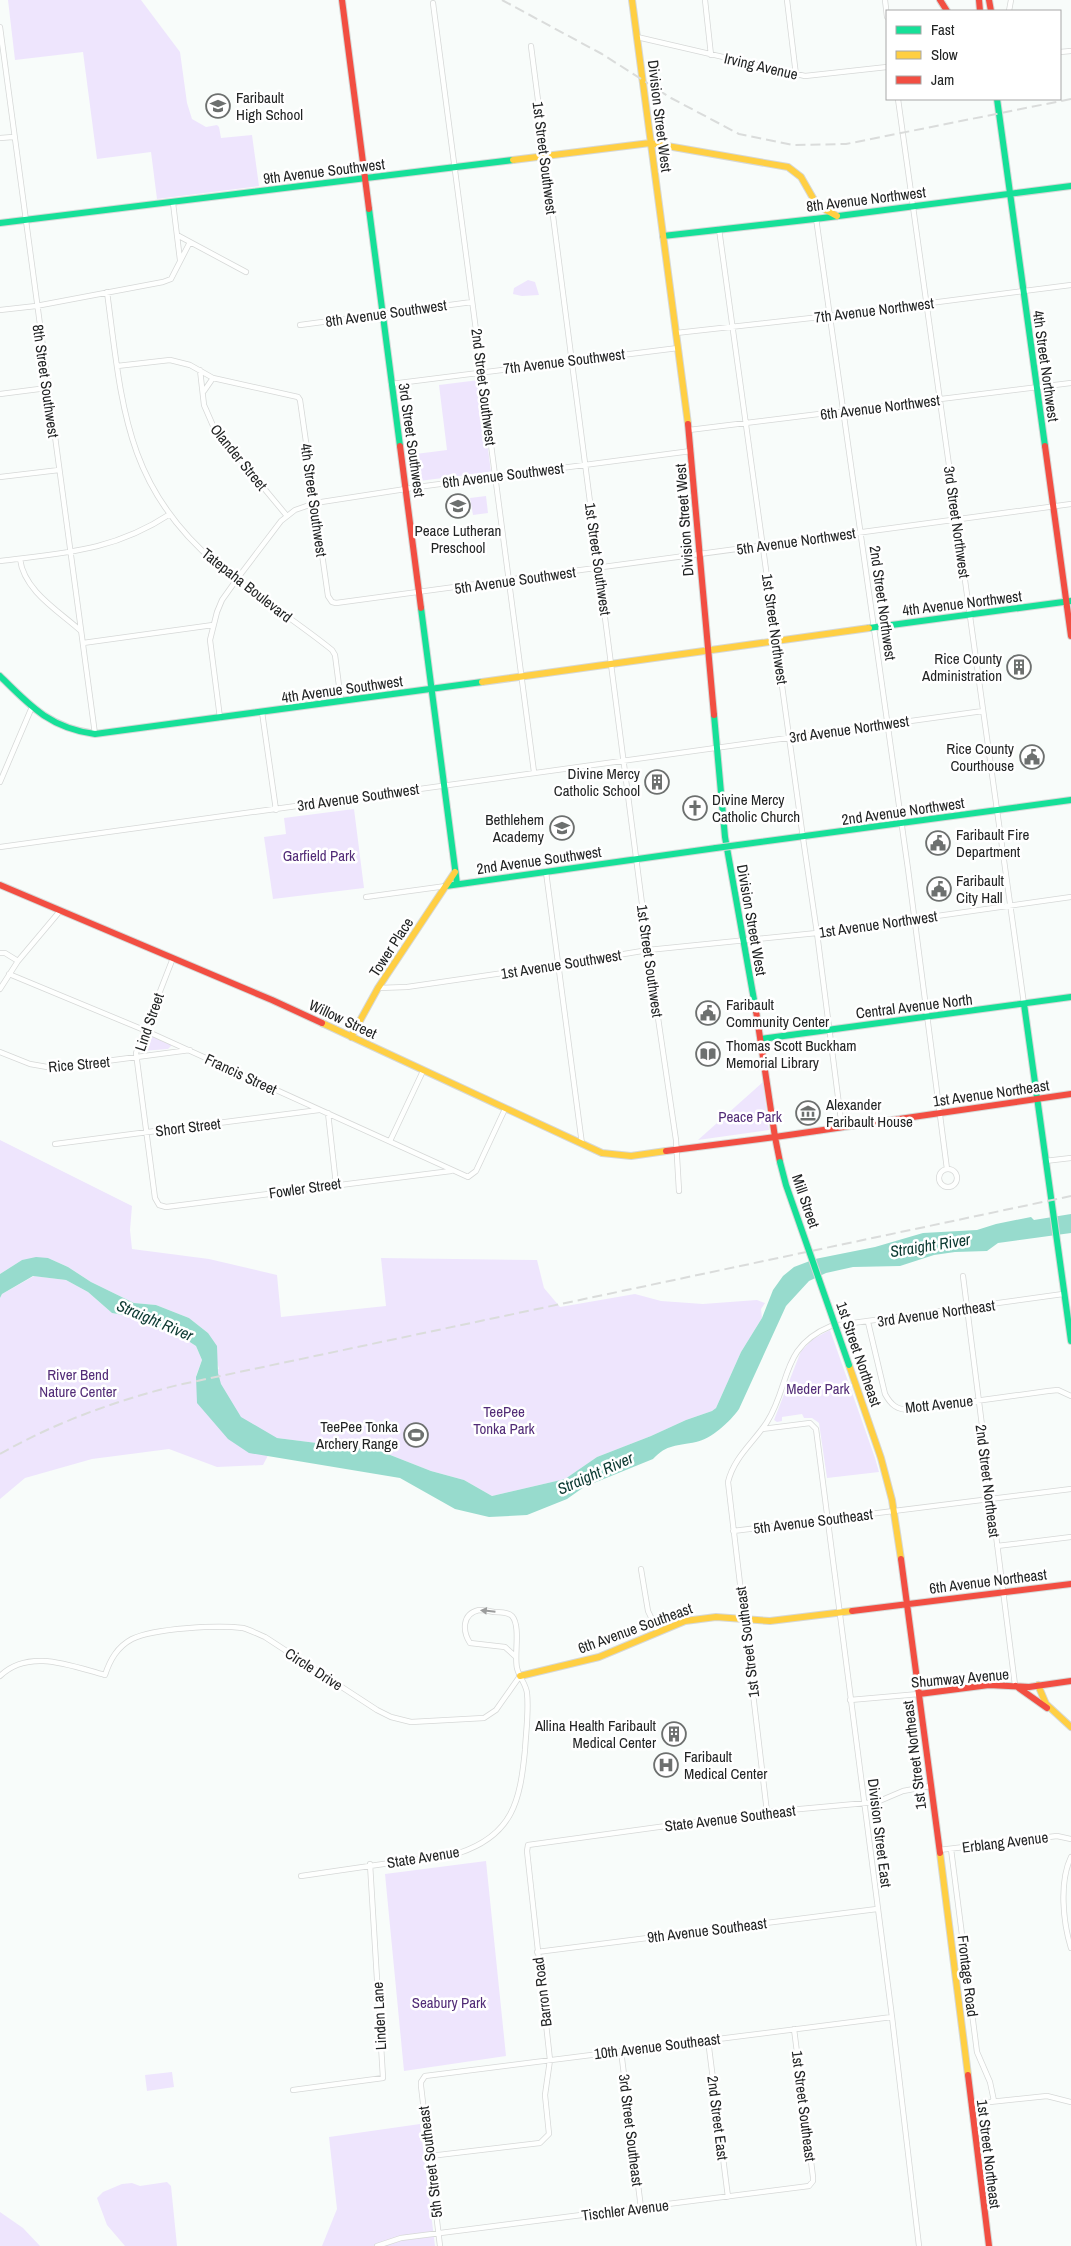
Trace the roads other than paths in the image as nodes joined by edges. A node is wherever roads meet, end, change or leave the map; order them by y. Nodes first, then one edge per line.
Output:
1 (342, 0) edge
2 (632, 0) edge
3 (705, 0) edge
4 (787, 0) edge
5 (433, 2) dead end
6 (0, 27) edge
7 (637, 37) junction
8 (531, 46) dead end
9 (712, 55) junction
10 (2, 65) edge
11 (886, 67) edge
12 (796, 75) junction
13 (898, 100) edge
14 (997, 100) edge
15 (13, 137) junction
16 (0, 138) edge
17 (650, 143) junction
18 (545, 157) junction
19 (454, 169) junction
20 (364, 179) junction
21 (1071, 186) edge
22 (809, 194) junction
23 (1010, 194) junction
24 (173, 203) junction
25 (913, 207) junction
26 (837, 216) junction
27 (816, 218) junction
28 (25, 220) junction
29 (0, 223) edge
30 (720, 229) junction
31 (177, 235) junction
32 (663, 236) junction
33 (190, 242) junction
34 (180, 261) junction
35 (246, 272) dead end
36 (1071, 285) edge
37 (1024, 291) junction
38 (106, 292) junction
39 (472, 302) junction
40 (927, 303) junction
41 (36, 306) junction
42 (0, 310) edge
43 (382, 312) junction
44 (829, 316) junction
45 (300, 325) dead end
46 (732, 326) junction
47 (676, 332) junction
48 (678, 348) junction
49 (571, 360) junction
50 (116, 366) junction
51 (200, 370) junction
52 (482, 372) junction
53 (213, 378) junction
54 (1071, 383) edge
55 (391, 384) junction
56 (47, 388) junction
57 (1037, 388) junction
58 (203, 393) junction
59 (0, 394) edge
60 (940, 400) junction
61 (842, 412) junction
62 (746, 423) junction
63 (689, 430) junction
64 (691, 451) junction
65 (585, 465) junction
66 (59, 470) junction
67 (0, 477) edge
68 (495, 477) junction
69 (406, 489) junction
70 (315, 503) junction
71 (1071, 504) edge
72 (1053, 506) junction
73 (170, 514) junction
74 (287, 516) junction
75 (956, 520) junction
76 (860, 532) junction
77 (763, 546) junction
78 (70, 552) junction
79 (698, 554) junction
80 (20, 558) junction
81 (0, 561) edge
82 (599, 568) junction
83 (237, 578) junction
84 (510, 580) junction
85 (420, 593) junction
86 (332, 602) joint
87 (1069, 602) edge
88 (970, 615) junction
89 (212, 625) junction
90 (873, 627) junction
91 (81, 631) junction
92 (1071, 636) edge
93 (776, 640) junction
94 (83, 643) junction
95 (707, 649) junction
96 (611, 663) junction
97 (522, 675) junction
98 (0, 676) edge
99 (432, 689) junction
100 (341, 701) junction
101 (32, 706) junction
102 (983, 711) junction
103 (262, 712) junction
104 (220, 718) junction
105 (887, 724) junction
106 (95, 734) junction
107 (790, 737) junction
108 (716, 749) junction
109 (624, 762) junction
110 (534, 772) junction
111 (0, 782) edge
112 (444, 784) junction
113 (1071, 800) edge
114 (276, 810) junction
115 (996, 810) junction
116 (901, 823) junction
117 (802, 838) junction
118 (0, 847) edge
119 (716, 848) joint
120 (637, 859) junction
121 (455, 872) junction
122 (546, 872) junction
123 (457, 884) junction
124 (0, 885) edge
125 (446, 886) junction
126 (366, 897) dead end
127 (1071, 897) edge
128 (1010, 906) junction
129 (60, 911) junction
130 (914, 919) junction
131 (818, 933) junction
132 (743, 939) junction
133 (648, 950) junction
134 (0, 953) edge
135 (173, 958) junction
136 (18, 960) junction
137 (558, 965) junction
138 (9, 974) junction
139 (0, 988) edge
140 (378, 988) junction
141 (1071, 997) edge
142 (1024, 1004) junction
143 (927, 1016) junction
144 (829, 1029) junction
145 (144, 1030) junction
146 (351, 1037) junction
147 (761, 1039) junction
148 (190, 1050) junction
149 (0, 1052) edge
150 (137, 1058) junction
151 (424, 1071) junction
152 (1071, 1094) edge
153 (1036, 1098) junction
154 (505, 1109) junction
155 (321, 1110) junction
156 (939, 1112) junction
157 (328, 1113) junction
158 (842, 1128) junction
159 (147, 1132) junction
160 (775, 1138) junction
161 (390, 1142) junction
162 (55, 1144) dead end
163 (582, 1146) junction
164 (677, 1149) junction
165 (1071, 1158) edge
166 (1045, 1162) junction
167 (947, 1169) junction
168 (452, 1170) junction
169 (336, 1184) junction
170 (679, 1191) dead end
171 (159, 1205) joint
172 (817, 1271) joint
173 (963, 1276) dead end
174 (1063, 1294) junction
175 (967, 1308) junction
176 (868, 1322) junction
177 (1071, 1341) edge
178 (1071, 1396) edge
179 (978, 1399) junction
180 (762, 1429) junction
181 (1071, 1489) edge
182 (990, 1499) junction
183 (894, 1511) junction
184 (828, 1518) junction
185 (733, 1531) junction
186 (1071, 1536) edge
187 (997, 1546) junction
188 (641, 1569) dead end
189 (1071, 1584) edge
190 (1002, 1592) junction
191 (908, 1604) junction
192 (840, 1613) junction
193 (745, 1620) junction
194 (658, 1632) junction
195 (516, 1657) junction
196 (0, 1676) edge
197 (520, 1676) junction
198 (1071, 1681) edge
199 (1015, 1685) junction
200 (1038, 1686) junction
201 (920, 1694) junction
202 (850, 1700) junction
203 (1048, 1708) junction
204 (1071, 1727) edge
205 (930, 1786) junction
206 (864, 1803) junction
207 (768, 1812) junction
208 (1071, 1839) edge
209 (528, 1845) joint
210 (951, 1849) junction
211 (938, 1851) junction
212 (1071, 1857) edge
213 (370, 1864) junction
214 (301, 1876) dead end
215 (877, 1909) junction
216 (1071, 1948) edge
217 (537, 1952) junction
218 (892, 2017) junction
219 (794, 2029) junction
220 (708, 2040) junction
221 (621, 2051) junction
222 (550, 2060) junction
223 (422, 2078) joint
224 (293, 2090) dead end
225 (994, 2101) junction
226 (1071, 2102) edge
227 (970, 2104) junction
228 (430, 2156) junction
229 (811, 2184) joint
230 (728, 2197) junction
231 (641, 2208) junction
232 (438, 2233) junction
233 (378, 2246) edge
234 (440, 2246) edge
235 (919, 2246) edge
236 (989, 2246) edge

1 - 20 street, 3rd Street Southwest
2 - 7 street, Division Street West
3 - 9 street
4 - 12 street
5 - 19 street, 2nd Street Southwest
6 - 10 street, 8th Street Southwest
7 - 9 street, Irving Avenue
7 - 17 street, Division Street West
8 - 18 street, 1st Street Southwest
9 - 12 street, Irving Avenue
10 - 15 street, 8th Street Southwest
11 - 12 street, Irving Avenue
13 - 25 street, 3rd Street Northwest
14 - 23 street, 4th Street Northwest
15 - 16 street
15 - 28 street, 8th Street Southwest
17 - 18 street, 9th Avenue Southwest
17 - 22 street, 9th Avenue Southwest
17 - 32 street, Division Street West
18 - 19 street, 9th Avenue Southwest
18 - 49 street, 1st Street Southwest
19 - 20 street, 9th Avenue Southwest
19 - 39 street, 2nd Street Southwest
20 - 24 street, 9th Avenue Southwest
20 - 43 street, 3rd Street Southwest
21 - 23 street, 8th Avenue Northwest
22 - 26 street
22 - 27 street, 2nd Street Northwest
23 - 25 street, 8th Avenue Northwest
23 - 37 street, 4th Street Northwest
24 - 28 street, 9th Avenue Southwest
24 - 31 street
25 - 26 street, 8th Avenue Northwest
25 - 40 street, 3rd Street Northwest
26 - 27 street, 8th Avenue Northwest
27 - 30 street, 8th Avenue Northwest
27 - 44 street, 2nd Street Northwest
28 - 29 street, 9th Avenue Southwest
28 - 41 street, 8th Street Southwest
30 - 32 street, 8th Avenue Northwest
30 - 46 street, 1st Street Northwest
31 - 33 street
31 - 34 street
32 - 47 street, Division Street West
33 - 34 street
33 - 35 street
34 - 38 street
36 - 37 street, 7th Avenue Northwest
37 - 40 street, 7th Avenue Northwest
37 - 57 street, 4th Street Northwest
38 - 41 street
38 - 50 street, Tatepaha Boulevard
39 - 43 street, 8th Avenue Southwest
39 - 52 street, 2nd Street Southwest
40 - 44 street, 7th Avenue Northwest
40 - 60 street, 3rd Street Northwest
41 - 42 street
41 - 56 street, 8th Street Southwest
43 - 45 street, 8th Avenue Southwest
43 - 55 street, 3rd Street Southwest
44 - 46 street, 7th Avenue Northwest
44 - 61 street, 2nd Street Northwest
46 - 47 street, 7th Avenue Northwest
46 - 62 street, 1st Street Northwest
47 - 48 street, Division Street West
48 - 49 street, 7th Avenue Southwest
48 - 63 street, Division Street West
49 - 52 street, 7th Avenue Southwest
49 - 65 street, 1st Street Southwest
50 - 51 street
50 - 73 street, Tatepaha Boulevard
51 - 53 street
51 - 58 street, Olander Street
52 - 55 street, 7th Avenue Southwest
52 - 68 street, 2nd Street Southwest
53 - 58 street
53 - 70 street, 4th Street Southwest
54 - 57 street, 6th Avenue Northwest
55 - 69 street, 3rd Street Southwest
56 - 59 street
56 - 66 street, 8th Street Southwest
57 - 60 street, 6th Avenue Northwest
57 - 72 street, 4th Street Northwest
58 - 74 street, Olander Street
60 - 61 street, 6th Avenue Northwest
60 - 75 street, 3rd Street Northwest
61 - 62 street, 6th Avenue Northwest
61 - 76 street, 2nd Street Northwest
62 - 63 street, 6th Avenue Northwest
62 - 77 street, 1st Street Northwest
63 - 64 street, Division Street West
64 - 65 street, 6th Avenue Southwest
64 - 79 street, Division Street West
65 - 68 street, 6th Avenue Southwest
65 - 82 street, 1st Street Southwest
66 - 67 street
66 - 78 street, 8th Street Southwest
68 - 69 street, 6th Avenue Southwest
68 - 84 street, 2nd Street Southwest
69 - 70 street, 6th Avenue Southwest
69 - 85 street, 3rd Street Southwest
70 - 74 street, 6th Avenue Southwest
70 - 86 street, 4th Street Southwest
71 - 72 street, 5th Avenue Northwest
72 - 75 street, 5th Avenue Northwest
72 - 87 street, 4th Street Northwest
73 - 78 street
73 - 83 street, Tatepaha Boulevard
74 - 83 street
75 - 76 street, 5th Avenue Northwest
75 - 88 street, 3rd Street Northwest
76 - 77 street, 5th Avenue Northwest
76 - 90 street, 2nd Street Northwest
77 - 79 street, 5th Avenue Northwest
77 - 93 street, 1st Street Northwest
78 - 80 street
78 - 91 street, 8th Street Southwest
79 - 82 street, 5th Avenue Southwest
79 - 95 street, Division Street West
80 - 81 street
80 - 91 street
82 - 84 street, 5th Avenue Southwest
82 - 96 street, 1st Street Southwest
83 - 89 street
83 - 100 street, Tatepaha Boulevard
84 - 85 street, 5th Avenue Southwest
84 - 97 street, 2nd Street Southwest
85 - 86 street, 5th Avenue Southwest
85 - 99 street, 3rd Street Southwest
87 - 88 street, 4th Avenue Northwest
87 - 92 street, 4th Street Northwest
88 - 90 street, 4th Avenue Northwest
88 - 102 street, 3rd Street Northwest
89 - 94 street
89 - 104 street
90 - 93 street, 4th Avenue Northwest
90 - 105 street, 2nd Street Northwest
91 - 94 street, 8th Street Southwest
93 - 95 street, 4th Avenue Northwest
93 - 107 street, 1st Street Northwest
94 - 106 street, 8th Street Southwest
95 - 96 street, 4th Avenue Southwest
95 - 108 street, Division Street West
96 - 97 street, 4th Avenue Southwest
96 - 109 street, 1st Street Southwest
97 - 99 street, 4th Avenue Southwest
97 - 110 street, 2nd Street Southwest
98 - 101 street, 4th Avenue Southwest
99 - 100 street, 4th Avenue Southwest
99 - 112 street, 3rd Street Southwest
100 - 103 street, 4th Avenue Southwest
101 - 106 street, 4th Avenue Southwest
101 - 111 street
102 - 105 street, 3rd Avenue Northwest
102 - 115 street, 3rd Street Northwest
103 - 104 street, 4th Avenue Southwest
103 - 114 street
104 - 106 street, 4th Avenue Southwest
105 - 107 street, 3rd Avenue Northwest
105 - 116 street, 2nd Street Northwest
107 - 108 street, 3rd Avenue Northwest
107 - 117 street, 1st Street Northwest
108 - 109 street, 3rd Avenue Southwest
108 - 132 street, Division Street West
109 - 110 street, 3rd Avenue Southwest
109 - 120 street, 1st Street Southwest
110 - 112 street, 3rd Avenue Southwest
112 - 114 street, 3rd Avenue Southwest
112 - 121 street, 3rd Street Southwest
113 - 115 street, 2nd Avenue Northwest
114 - 118 street, 3rd Avenue Southwest
115 - 116 street, 2nd Avenue Northwest
115 - 128 street, 3rd Street Northwest
116 - 117 street, 2nd Avenue Northwest
116 - 130 street, 2nd Street Northwest
117 - 119 street, 2nd Avenue Northwest, bridge
117 - 131 street, 1st Street Northwest
119 - 120 street, 2nd Avenue Southwest
120 - 122 street, 2nd Avenue Southwest
120 - 133 street, 1st Street Southwest
121 - 123 street, 3rd Street Southwest
121 - 125 street, Tower Place
122 - 123 street, 2nd Avenue Southwest
122 - 137 street
123 - 125 street, 2nd Avenue Southwest
124 - 129 street, Willow Street
125 - 126 street, 2nd Avenue Southwest
125 - 140 street, Tower Place
127 - 128 street, 1st Avenue Northwest
128 - 130 street, 1st Avenue Northwest
128 - 142 street, 3rd Street Northwest
129 - 135 street, Willow Street
129 - 136 street
130 - 131 street, 1st Avenue Northwest
130 - 143 street, 2nd Street Northwest
131 - 132 street, 1st Avenue Northwest
131 - 144 street, 1st Street Northwest
132 - 133 street, 1st Avenue Southwest
132 - 147 street, Division Street West
133 - 137 street, 1st Avenue Southwest
133 - 164 street, 1st Street Southwest
134 - 136 street
135 - 145 street, Lind Street
135 - 146 street, Willow Street
136 - 138 street
137 - 140 street, 1st Avenue Southwest
137 - 163 street
138 - 139 street
138 - 145 street, Francis Street
140 - 146 street, Tower Place
141 - 142 street, Central Avenue North
142 - 143 street, Central Avenue North
142 - 153 street
143 - 144 street, Central Avenue North
143 - 156 street
144 - 147 street, Central Avenue North
144 - 158 street
145 - 148 street, Francis Street
145 - 150 street, Lind Street
146 - 151 street, Willow Street
147 - 160 street
148 - 150 street, Rice Street
148 - 155 street, Francis Street
149 - 150 street, Rice Street
150 - 159 street, Lind Street
151 - 154 street, Willow Street
151 - 161 street
152 - 153 street, 1st Avenue Northeast
153 - 156 street, 1st Avenue Northeast
153 - 166 street
154 - 163 street, Willow Street
154 - 168 street, Francis Street
155 - 157 street, Francis Street
155 - 159 street, Short Street
156 - 158 street, 1st Avenue Northeast
156 - 167 street
157 - 161 street, Francis Street
157 - 169 street
158 - 160 street, 1st Avenue Northeast
159 - 162 street, Short Street
159 - 171 street, Lind Street
160 - 164 street, 1st Avenue Northeast
160 - 172 street, Mill Street, bridge
161 - 168 street, Francis Street
163 - 164 street, Willow Street
164 - 170 street
165 - 166 street
166 - 174 street
167 - 167 street
168 - 169 street, Fowler Street
169 - 171 street, Fowler Street
172 - 183 street, 1st Street Northeast, bridge
173 - 175 street, 2nd Street Northeast
174 - 175 street, 3rd Avenue Northeast
174 - 177 street
175 - 176 street, 3rd Avenue Northeast
175 - 179 street, 2nd Street Northeast
176 - 179 street, Mott Avenue
176 - 180 street, 3rd Avenue Northeast
178 - 179 street, Mott Avenue
179 - 182 street, 2nd Street Northeast
180 - 184 street, Division Street East
180 - 185 street, 1st Street Southeast
181 - 182 street, 5th Avenue Southeast
182 - 183 street, 5th Avenue Southeast
182 - 187 street, 2nd Street Northeast
183 - 184 street, 5th Avenue Southeast
183 - 191 street, 1st Street Northeast
184 - 185 street, 5th Avenue Southeast
184 - 192 street, Division Street East
185 - 193 street, 1st Street Southeast
186 - 187 street
187 - 190 street, 2nd Street Northeast
188 - 194 street
189 - 190 street, 6th Avenue Northeast
190 - 191 street, 6th Avenue Northeast
190 - 199 street, 2nd Street Northeast
191 - 192 street, 6th Avenue Southeast
191 - 201 street, 1st Street Northeast
192 - 193 street, 6th Avenue Southeast
192 - 202 street, Division Street East
193 - 194 street, 6th Avenue Southeast
193 - 207 street, 1st Street Southeast
194 - 197 street, 6th Avenue Southeast
195 -> 195 street
195 - 197 street
196 - 197 street, Circle Drive
197 - 213 street, State Avenue
198 - 200 street, Shumway Avenue
199 - 200 street, Shumway Avenue
199 - 201 street, Shumway Avenue
199 - 203 street
200 - 203 street
201 - 202 street, Shumway Avenue
201 - 205 street, 1st Street Northeast
202 - 206 street, Division Street East
203 - 204 street
205 - 206 street, State Avenue Southeast
205 - 211 street, 1st Street Northeast
206 - 207 street, State Avenue Southeast
206 - 215 street, Division Street East
207 - 209 street, State Avenue Southeast
208 - 210 street, Erblang Avenue
209 - 217 street, Barron Road
210 - 211 street, Erblang Avenue
210 - 225 street, Frontage Road
211 - 227 street, 1st Street Northeast
212 - 216 street
213 - 214 street, State Avenue
213 - 224 street, Linden Lane
215 - 217 street, 9th Avenue Southeast
215 - 218 street, Division Street East
217 - 222 street, Barron Road
218 - 219 street, 10th Avenue Southeast
218 - 235 street, Division Street East
219 - 220 street, 10th Avenue Southeast
219 - 229 street, 1st Street Southeast
220 - 221 street, 10th Avenue Southeast
220 - 230 street, 2nd Street East
221 - 222 street, 10th Avenue Southeast
221 - 231 street, 3rd Street Southeast
222 - 223 street, 10th Avenue Southeast
222 - 228 street, Barron Road
223 - 228 street, 5th Street Southeast
225 - 226 street
225 - 227 street
227 - 236 street, 1st Street Northeast
228 - 232 street, 5th Street Southeast
229 - 230 street, Tischler Avenue
230 - 231 street, Tischler Avenue
231 - 232 street, Tischler Avenue
232 - 233 street, Tischler Avenue
232 - 234 street, 5th Street Southeast

